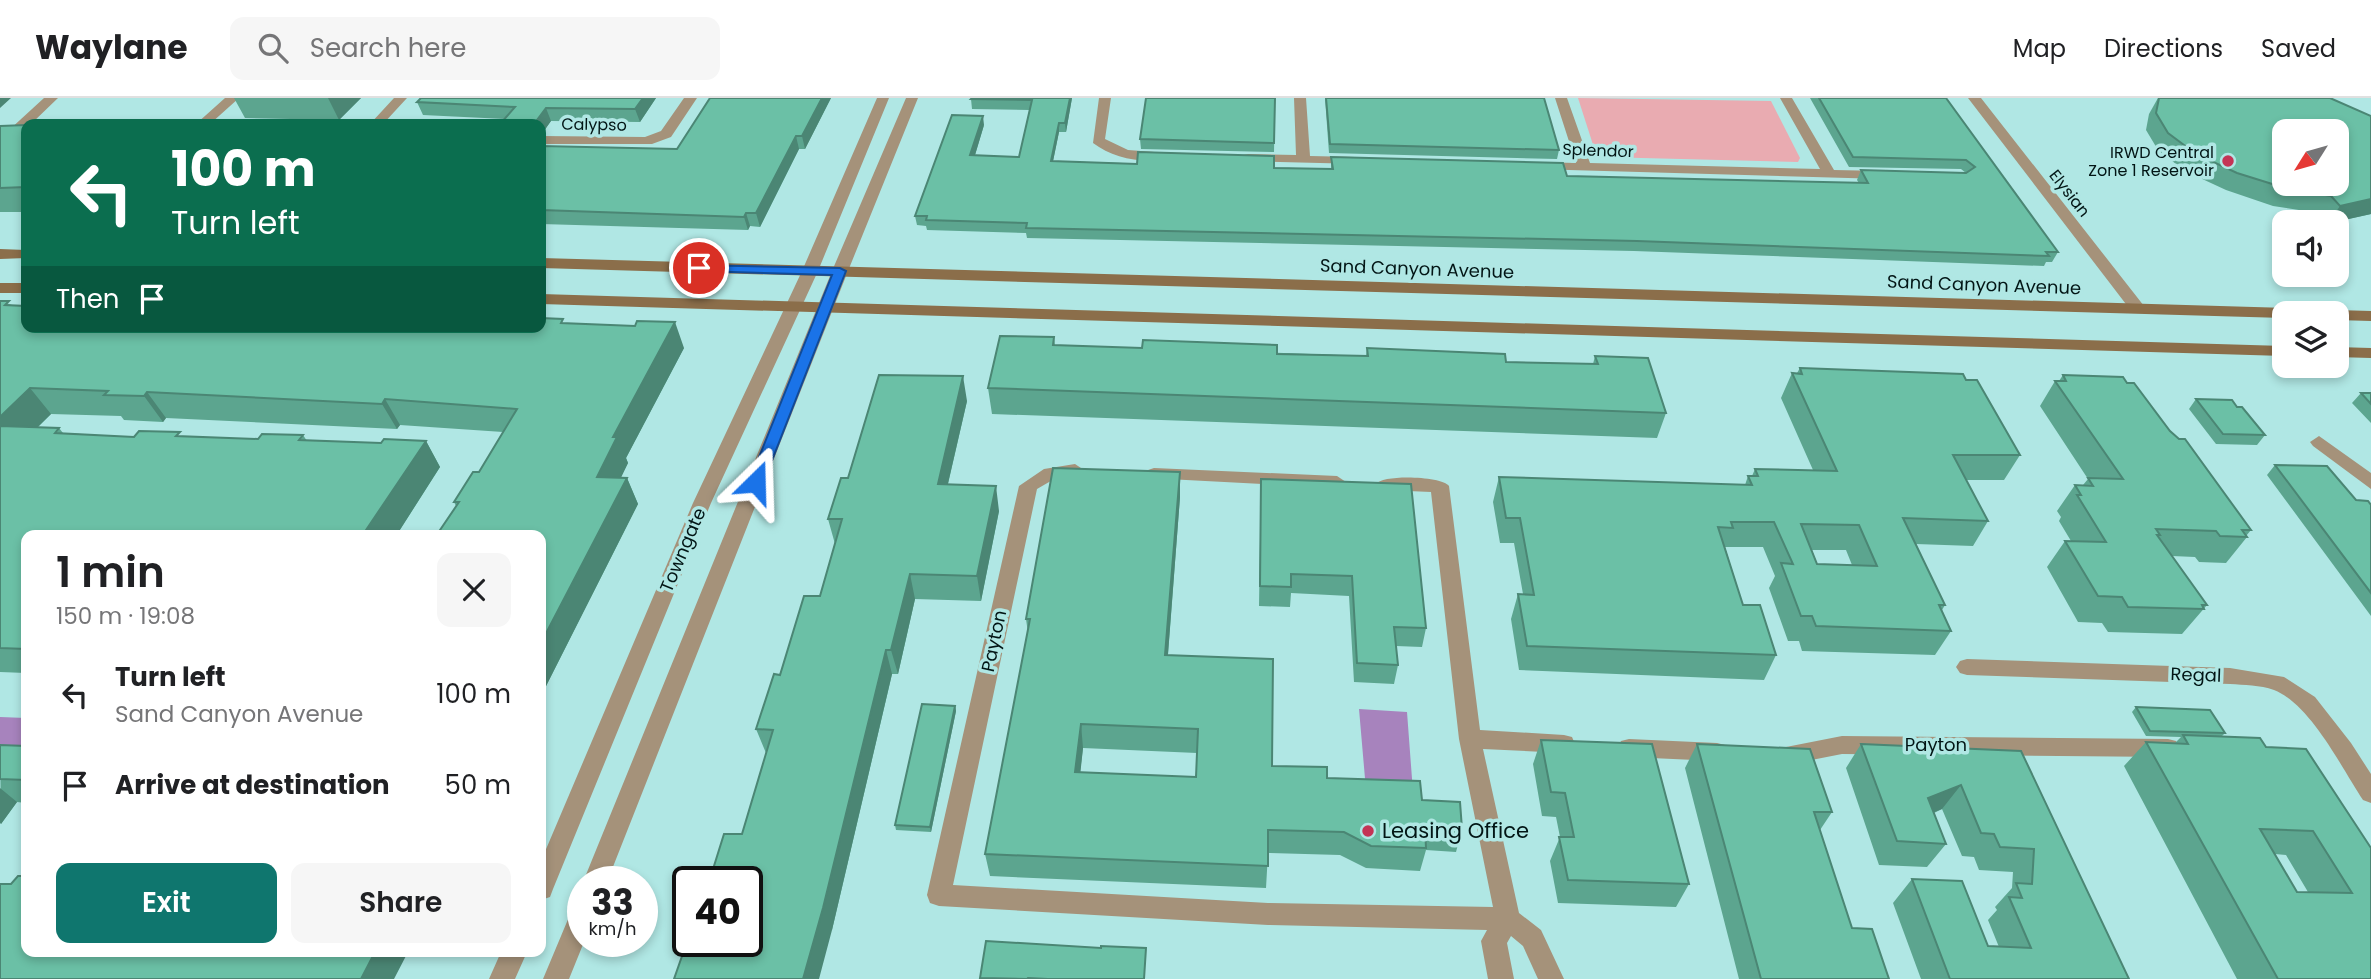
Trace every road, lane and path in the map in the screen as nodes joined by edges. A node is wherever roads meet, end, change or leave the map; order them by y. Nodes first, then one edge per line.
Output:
1 (52, 98) edge
2 (233, 98) edge
3 (401, 98) edge
4 (691, 98) edge
5 (883, 98) edge
6 (912, 98) edge
7 (1105, 98) edge
8 (1300, 98) edge
9 (1561, 98) edge
10 (1786, 98) edge
11 (1974, 98) edge
12 (30, 119) edge
13 (208, 119) edge
14 (381, 119) edge
15 (546, 140) edge
16 (1174, 157) edge
17 (1228, 158) edge
18 (1303, 160) junction
19 (1364, 161) edge
20 (1527, 166) edge
21 (1584, 167) junction
22 (1829, 173) junction
23 (1903, 175) edge
24 (0, 254) edge
25 (21, 254) edge
26 (546, 264) edge
27 (810, 271) junction
28 (840, 271) junction
29 (0, 288) edge
30 (21, 288) edge
31 (546, 299) edge
32 (794, 306) junction
33 (826, 306) junction
34 (2138, 309) junction
35 (2272, 312) edge
36 (2349, 315) edge
37 (2371, 316) edge
38 (2272, 351) edge
39 (2349, 352) edge
40 (2371, 353) edge
41 (2319, 442) dead end
42 (1102, 471) edge
43 (1129, 473) edge
44 (2371, 483) edge
45 (1967, 667) dead end
46 (1470, 739) junction
47 (2193, 749) edge
48 (1737, 754) edge
49 (1763, 755) edge
50 (2371, 793) edge
51 (601, 866) edge
52 (546, 877) edge
53 (1508, 919) junction
54 (567, 952) edge
55 (512, 957) edge
56 (502, 979) edge
57 (556, 979) edge
58 (1501, 979) edge
59 (1551, 979) edge

1 - 12 street
2 - 13 street
3 - 14 street
4 - 15 street, Calypso
5 - 27 street, Towngate
6 - 28 street
7 - 16 street
8 - 18 street
9 - 21 street
10 - 22 street
11 - 34 street, Elysian
17 - 18 street
18 - 19 street
20 - 21 street, Splendor
21 - 22 street, Splendor
22 - 23 street, Splendor
24 - 25 main road
26 - 27 main road, Sand Canyon Avenue
27 - 28 main road, Sand Canyon Avenue
27 - 32 street, Towngate
28 - 33 street
28 - 34 main road, Sand Canyon Avenue
29 - 30 main road
31 - 32 main road
32 - 33 main road
32 - 52 street, Towngate
33 - 38 main road
33 - 51 street
34 - 35 main road, Sand Canyon Avenue
36 - 37 main road
39 - 40 main road
41 - 44 street
42 - 53 street, Payton
43 - 46 street
45 - 50 street, Regal
46 - 48 street
46 - 53 street
47 - 49 street, Payton
53 - 58 street
53 - 59 street
54 - 57 street
55 - 56 street

